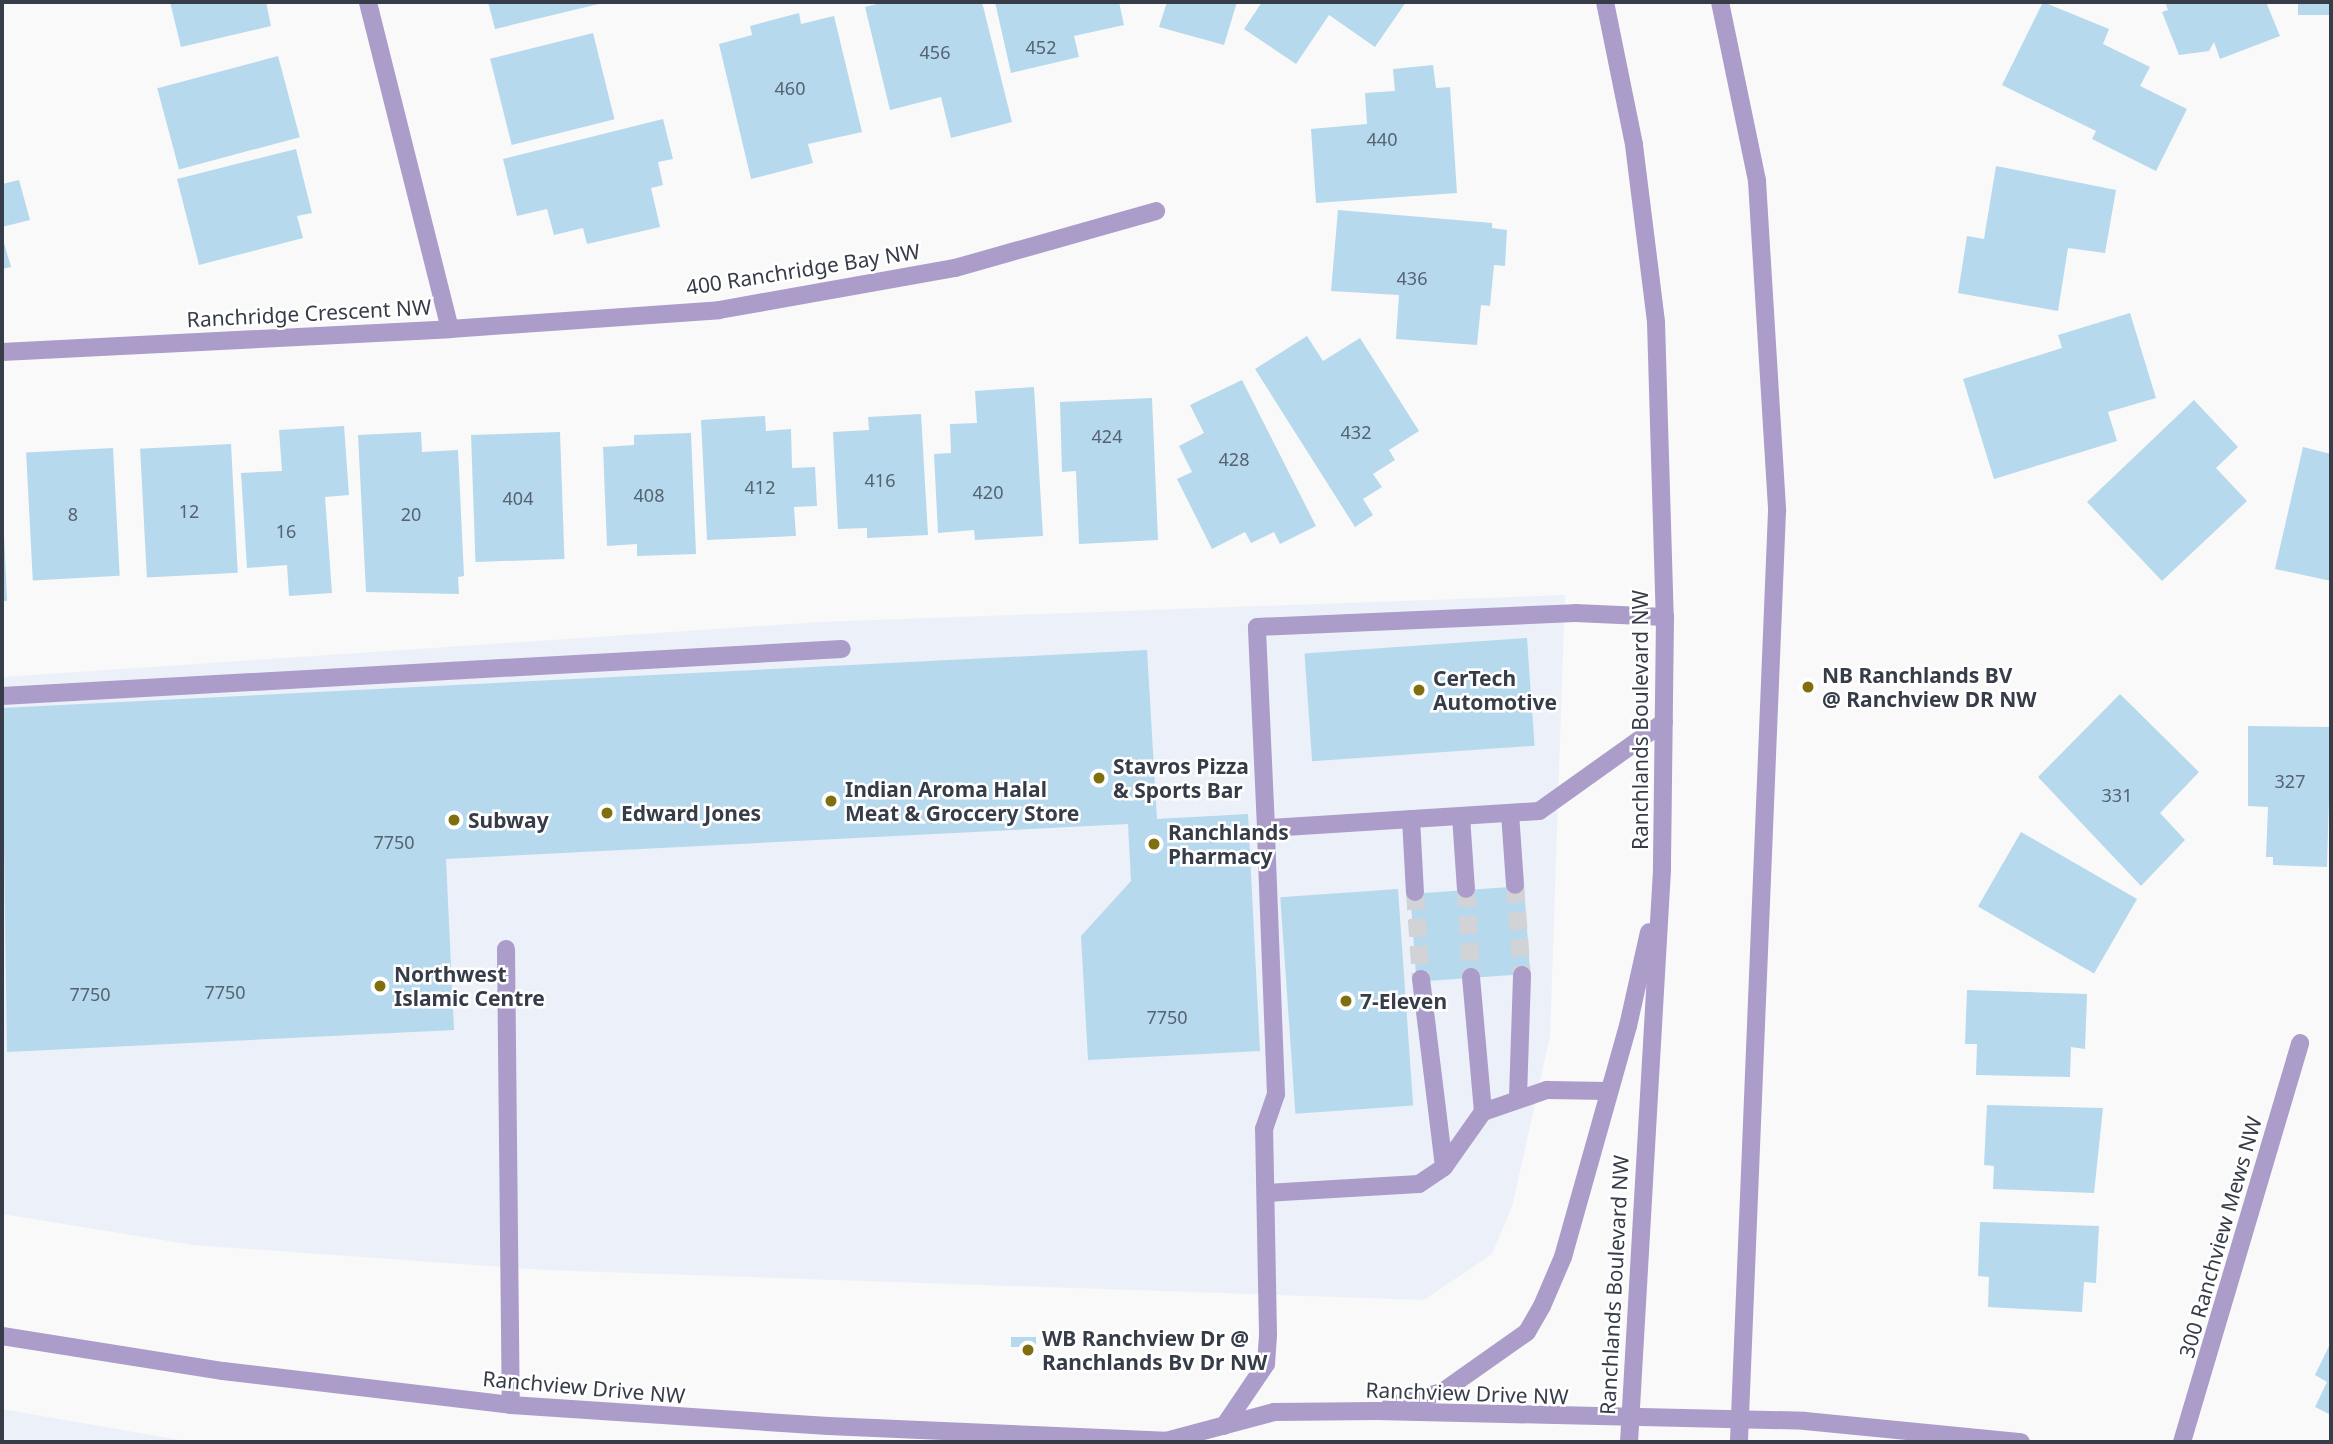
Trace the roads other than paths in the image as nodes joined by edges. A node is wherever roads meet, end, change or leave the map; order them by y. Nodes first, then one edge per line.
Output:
1 (368, 2) edge
2 (1605, 2) edge
3 (1720, 2) edge
4 (1156, 211) dead end
5 (450, 329) junction
6 (2, 352) edge
7 (1665, 617) junction
8 (842, 649) dead end
9 (2, 696) edge
10 (1664, 722) junction
11 (1510, 813) junction
12 (1461, 816) junction
13 (1411, 819) junction
14 (1266, 828) junction
15 (1662, 870) junction
16 (1515, 885) tunnel mouth
17 (1466, 889) tunnel mouth
18 (1415, 892) tunnel mouth
19 (506, 949) dead end
20 (1522, 975) tunnel mouth
21 (1471, 977) tunnel mouth
22 (1421, 979) tunnel mouth
23 (2300, 1043) dead end
24 (1608, 1091) junction
25 (1518, 1097) junction
26 (1483, 1112) junction
27 (1444, 1167) junction
28 (1267, 1193) junction
29 (2, 1336) edge
30 (511, 1405) junction
31 (1376, 1411) junction
32 (1741, 1419) junction
33 (1630, 1420) junction
34 (1224, 1426) junction
35 (899, 1436) edge
36 (1167, 1442) edge
37 (1629, 1442) edge
38 (1739, 1442) edge
39 (2021, 1442) edge
40 (2182, 1442) edge

1 - 5 street, Ranchridge Crescent NW
2 - 7 street, Ranchlands Boulevard NW
3 - 32 street
4 - 5 street, 400 Ranchridge Bay NW
5 - 6 street, Ranchridge Crescent NW
7 - 10 street, Ranchlands Boulevard NW
7 - 14 street
8 - 9 street
10 - 11 street
10 - 15 street, Ranchlands Boulevard NW
11 - 12 street
11 - 16 street
12 - 13 street
12 - 17 street
13 - 14 street
13 - 18 street
14 - 28 street
15 - 24 street
15 - 33 street, Ranchlands Boulevard NW
19 - 30 street
20 - 25 street
21 - 26 street
22 - 27 street
23 - 40 street, 300 Ranchview Mews NW
24 - 25 street
24 - 31 street
25 - 26 street
26 - 27 street
27 - 28 street
28 - 34 street
29 - 30 street, Ranchview Drive NW
30 - 35 street, Ranchview Drive NW
31 - 33 street, Ranchview Drive NW
31 - 34 street, Ranchview Drive NW
32 - 33 street, Ranchview Drive NW
32 - 38 street
32 - 39 street, Ranchview Drive NW
33 - 37 street, Ranchlands Boulevard NW
34 - 36 street, Ranchview Drive NW
35 - 36 street, Ranchview Drive NW

